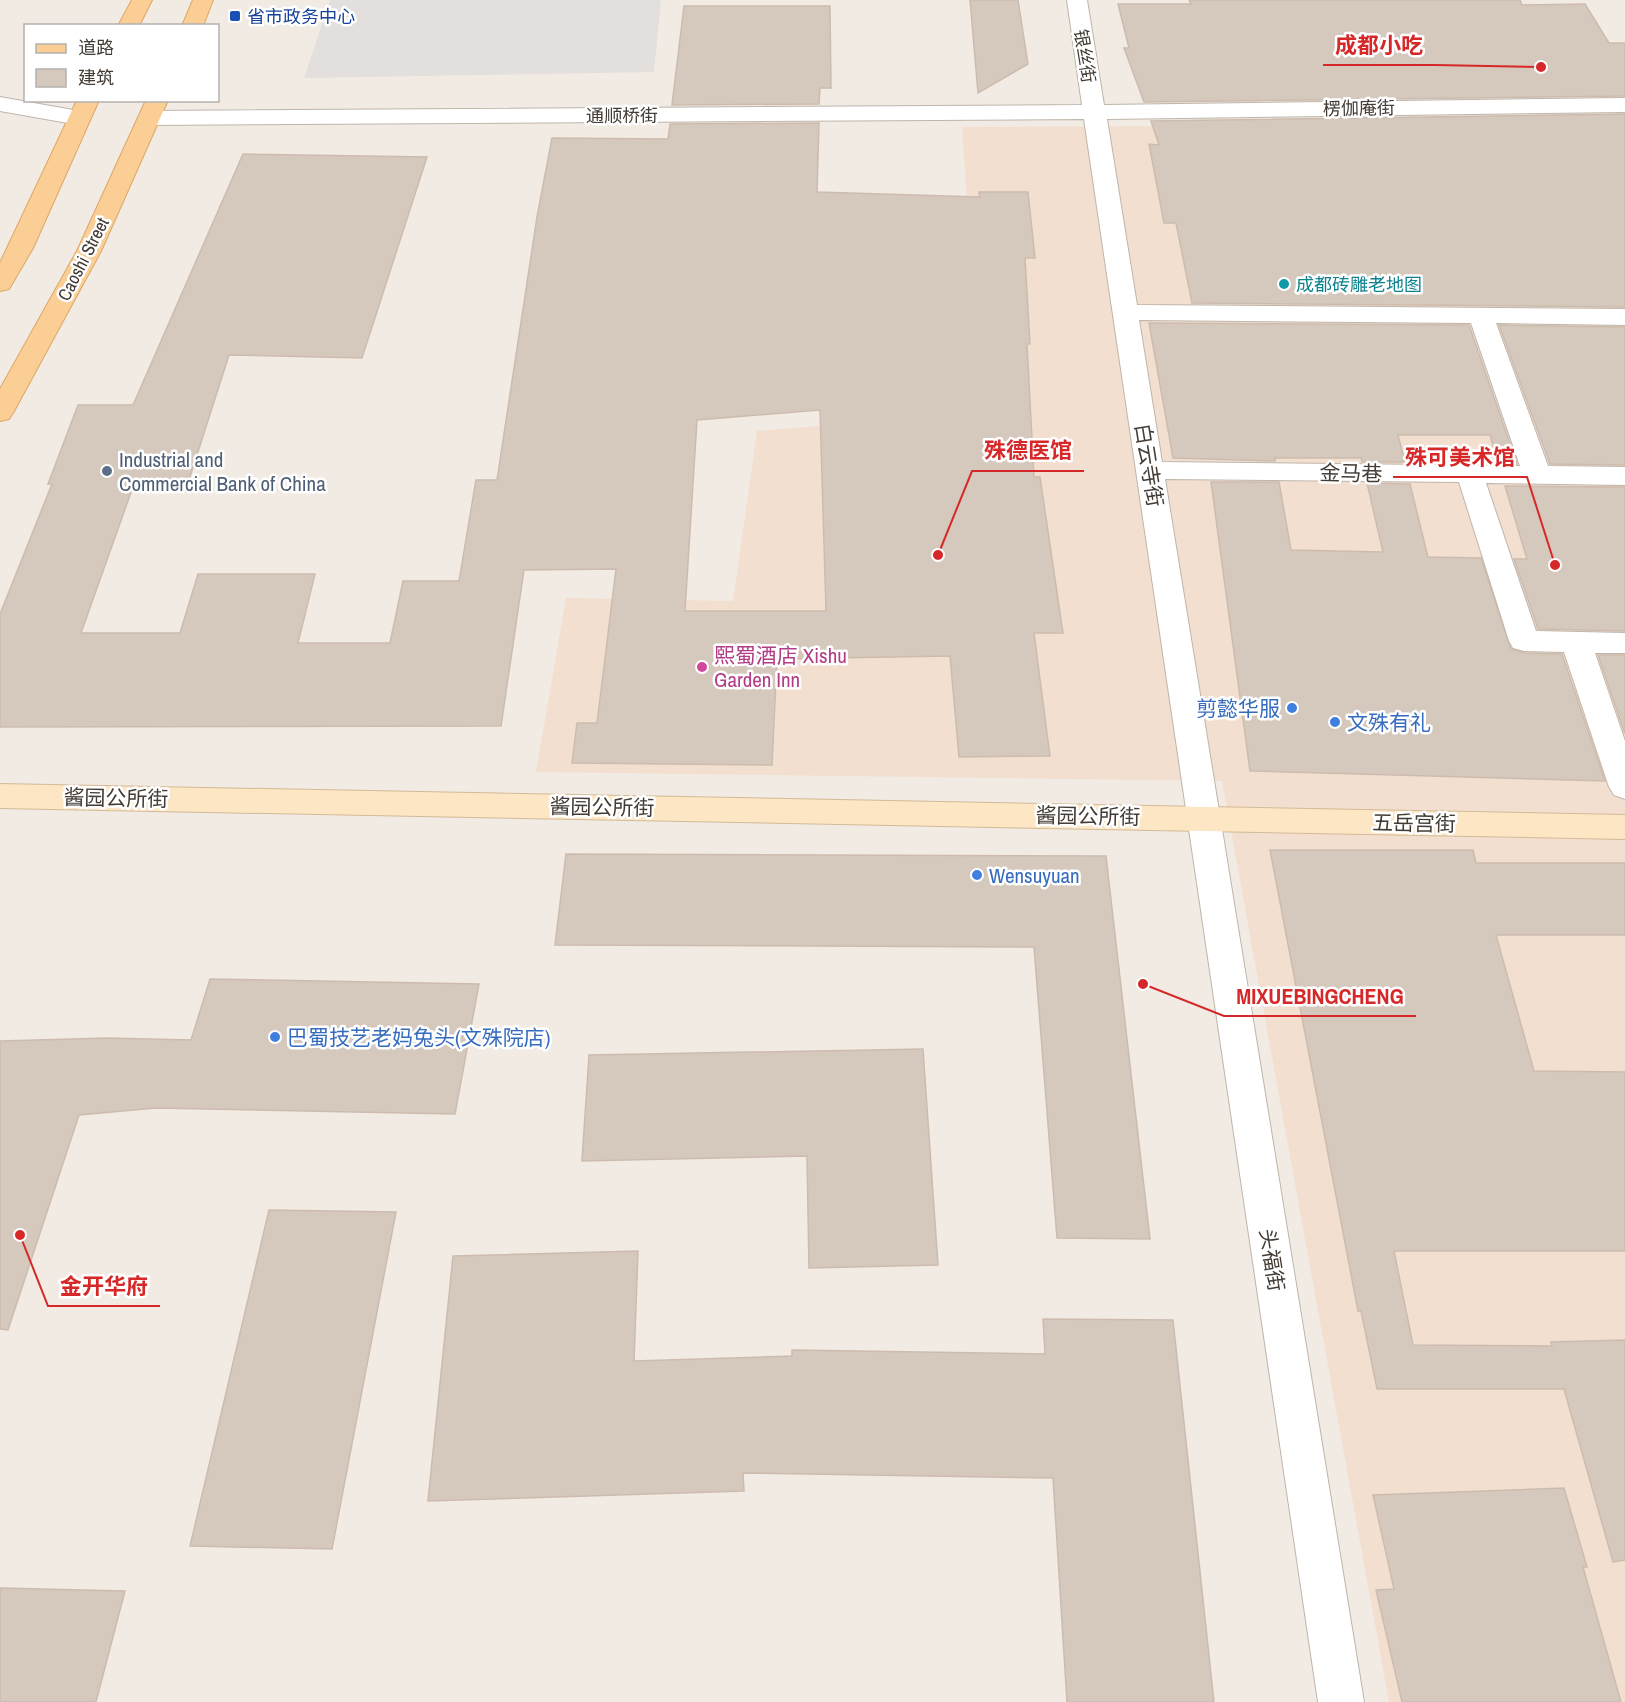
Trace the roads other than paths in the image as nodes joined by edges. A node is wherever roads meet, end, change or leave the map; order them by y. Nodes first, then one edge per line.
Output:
1 (142, 0) edge
2 (203, 0) edge
3 (1077, 0) edge
4 (129, 24) edge
5 (193, 24) edge
6 (0, 104) edge
7 (1625, 105) edge
8 (83, 109) edge
9 (153, 109) edge
10 (1094, 112) junction
11 (0, 284) edge
12 (1125, 312) junction
13 (1481, 316) junction
14 (1625, 317) edge
15 (0, 413) edge
16 (1149, 470) junction
17 (1470, 475) junction
18 (1537, 475) junction
19 (1625, 476) edge
20 (1576, 642) junction
21 (1625, 643) edge
22 (1625, 787) edge
23 (0, 796) edge
24 (1204, 818) junction
25 (1625, 827) edge
26 (1341, 1702) edge

1 - 4 main road
2 - 5 main road
3 - 10 street, 银丝街
6 - 8 street
7 - 10 street, 楞伽庵街
8 - 11 main road
9 - 10 street, 通顺桥街
9 - 15 main road, Caoshi Street
10 - 12 street, 白云寺街
12 - 13 street
12 - 16 street, 白云寺街
13 - 14 street
13 - 18 street
16 - 17 street, 金马巷
16 - 24 street, 白云寺街
17 - 18 street, 金马巷
17 - 20 street
18 - 19 street, 金马巷
20 - 21 street
20 - 22 street
23 - 24 street, 酱园公所街
24 - 25 street, 五岳宫街
24 - 26 street, 头福街

